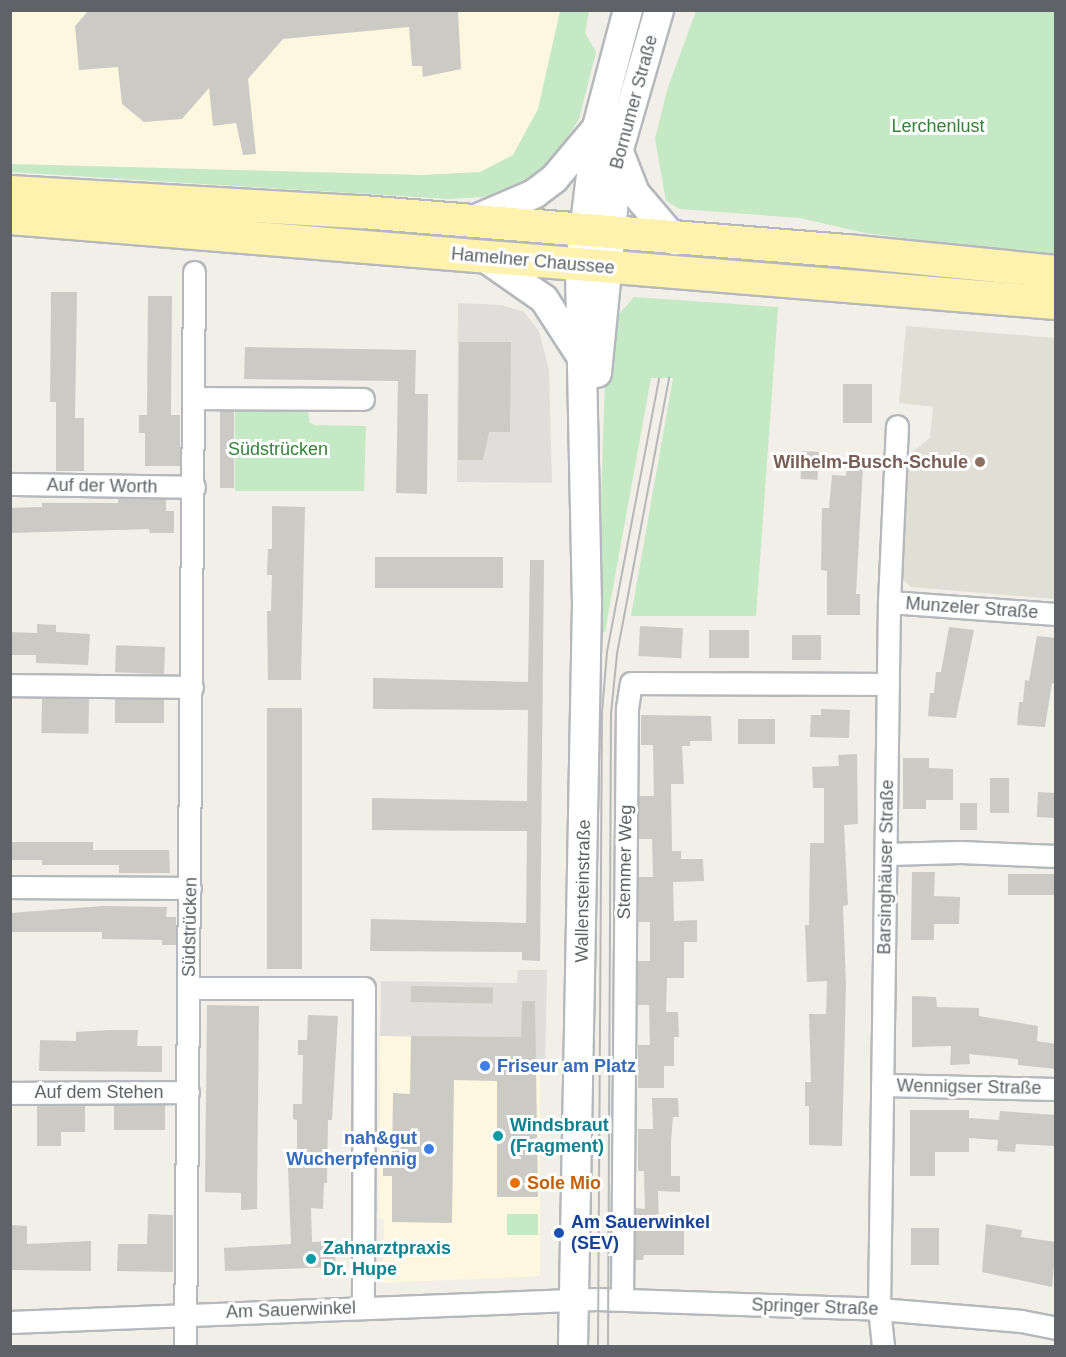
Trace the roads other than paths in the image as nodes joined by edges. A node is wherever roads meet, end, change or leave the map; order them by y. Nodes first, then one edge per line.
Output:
1 (628, 10) edge
2 (659, 10) edge
3 (597, 127) junction
4 (619, 149) junction
5 (10, 192) edge
6 (10, 218) edge
7 (471, 221) junction
8 (596, 233) junction
9 (675, 240) junction
10 (484, 257) junction
11 (594, 266) junction
12 (194, 272) dead end
13 (1056, 272) edge
14 (1056, 303) edge
15 (582, 357) junction
16 (194, 398) junction
17 (363, 399) dead end
18 (897, 426) dead end
19 (586, 434) junction
20 (10, 484) edge
21 (194, 487) junction
22 (889, 602) junction
23 (1056, 614) edge
24 (10, 684) edge
25 (888, 684) junction
26 (192, 687) junction
27 (887, 854) junction
28 (1056, 856) edge
29 (10, 887) edge
30 (190, 888) junction
31 (189, 988) junction
32 (882, 1085) junction
33 (1056, 1089) edge
34 (188, 1092) junction
35 (10, 1093) edge
36 (572, 1299) junction
37 (622, 1299) junction
38 (363, 1307) junction
39 (879, 1309) junction
40 (186, 1314) junction
41 (10, 1322) edge
42 (1056, 1328) edge
43 (185, 1347) edge
44 (573, 1347) edge
45 (883, 1347) edge

1 - 3 street, Bornumer Straße
2 - 4 street, Bornumer Straße
3 - 7 street
3 - 8 street, Bornumer Straße
4 - 8 street, Bornumer Straße
4 - 9 street
5 - 7 main road, Hamelner Chaussee
6 - 10 main road, Hamelner Chaussee
7 - 8 main road, Hamelner Chaussee
8 - 9 main road, Hamelner Chaussee
8 - 11 street, Bornumer Straße
9 - 13 main road, Hamelner Chaussee
10 - 11 main road, Hamelner Chaussee
10 - 15 street
11 - 14 main road, Hamelner Chaussee
11 - 15 street, Wallensteinstraße
11 - 19 street, Wallensteinstraße
12 - 16 street, Südstrücken
15 - 19 street, Wallensteinstraße
16 - 17 street
16 - 21 street, Südstrücken
18 - 22 street, Barsinghäuser Straße
19 - 36 street, Wallensteinstraße
20 - 21 street, Auf der Worth
21 - 26 street, Südstrücken
22 - 23 street, Munzeler Straße
22 - 25 street, Barsinghäuser Straße
24 - 26 street
25 - 27 street, Barsinghäuser Straße
25 - 37 street, Stemmer Weg
26 - 30 street, Südstrücken
27 - 28 street
27 - 32 street, Barsinghäuser Straße
29 - 30 street
30 - 31 street, Südstrücken
31 - 34 street, Südstrücken
31 - 38 street, Südstrücken
32 - 33 street, Wennigser Straße
32 - 39 street, Barsinghäuser Straße
34 - 35 street, Auf dem Stehen
34 - 40 street, Südstrücken
36 - 37 street, Springer Straße
36 - 38 street, Am Sauerwinkel
36 - 44 street, Wallensteinstraße
37 - 39 street, Springer Straße
38 - 40 street, Am Sauerwinkel
39 - 42 street, Springer Straße
39 - 45 street, Barsinghäuser Straße
40 - 41 street, Am Sauerwinkel
40 - 43 street, Südstrücken

